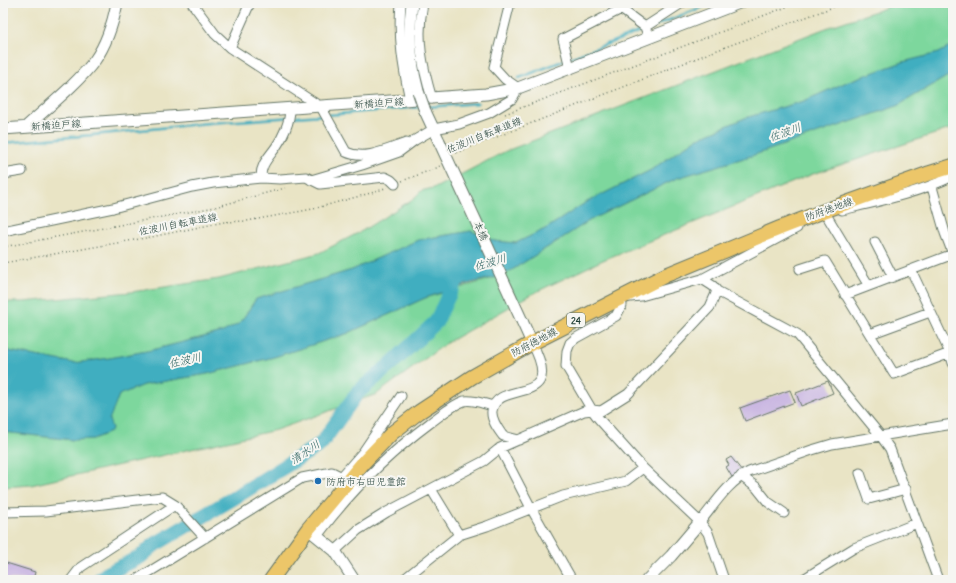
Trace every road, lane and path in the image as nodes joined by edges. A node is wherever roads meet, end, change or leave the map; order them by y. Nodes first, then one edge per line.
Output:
1 (117, 3) edge
2 (192, 3) edge
3 (250, 3) edge
4 (401, 3) edge
5 (412, 3) edge
6 (423, 3) edge
7 (510, 3) edge
8 (613, 3) edge
9 (682, 3) edge
10 (739, 3) edge
11 (797, 3) edge
12 (844, 3) edge
13 (621, 9) junction
14 (647, 33) junction
15 (230, 48) junction
16 (570, 68) junction
17 (518, 88) junction
18 (432, 99) junction
19 (410, 100) junction
20 (321, 107) junction
21 (290, 109) junction
22 (501, 115) dead end
23 (459, 124) junction
24 (476, 125) dead end
25 (26, 127) junction
26 (3, 129) edge
27 (434, 129) junction
28 (415, 140) junction
29 (451, 156) dead end
30 (442, 163) dead end
31 (953, 166) edge
32 (22, 171) dead end
33 (3, 174) edge
34 (953, 176) edge
35 (260, 178) junction
36 (311, 180) junction
37 (395, 184) junction
38 (291, 186) dead end
39 (932, 187) junction
40 (826, 214) junction
41 (3, 231) edge
42 (875, 242) dead end
43 (3, 248) edge
44 (953, 254) edge
45 (3, 263) edge
46 (800, 269) dead end
47 (911, 270) junction
48 (894, 277) junction
49 (702, 279) junction
50 (869, 286) junction
51 (717, 291) junction
52 (845, 295) junction
53 (620, 298) junction
54 (930, 312) junction
55 (870, 334) junction
56 (532, 343) junction
57 (952, 353) edge
58 (953, 363) edge
59 (401, 396) dead end
60 (493, 406) junction
61 (592, 410) junction
62 (953, 424) edge
63 (880, 435) junction
64 (519, 440) junction
65 (500, 448) junction
66 (643, 468) junction
67 (860, 473) dead end
68 (741, 476) junction
69 (345, 478) junction
70 (431, 489) junction
71 (906, 489) junction
72 (177, 507) junction
73 (531, 508) junction
74 (3, 512) edge
75 (784, 513) dead end
76 (700, 522) junction
77 (917, 523) junction
78 (312, 533) junction
79 (459, 535) junction
80 (205, 538) junction
81 (336, 551) junction
82 (71, 580) edge
83 (136, 580) edge
84 (271, 580) edge
85 (354, 580) edge
86 (403, 580) edge
87 (572, 580) edge
88 (647, 580) edge
89 (724, 580) edge
90 (802, 580) edge
91 (938, 580) edge

1 - 25 street
2 - 15 street
3 - 15 street
4 - 19 street
5 - 27 street, 本橋, bridge
6 - 18 street
7 - 17 street
8 - 13 street
9 - 14 street
10 - 14 street, 新橋迫戸線
11 - 22 path
12 - 29 path, 佐波川自転車道線
13 - 14 street
13 - 16 street
14 - 16 street, 新橋迫戸線
15 - 20 street
16 - 17 street, 新橋迫戸線
17 - 18 street, 新橋迫戸線
17 - 23 street
18 - 19 street, 新橋迫戸線
19 - 20 street, 新橋迫戸線
20 - 21 street, 新橋迫戸線
20 - 28 street
21 - 25 street, 新橋迫戸線
21 - 35 street
23 - 24 street
23 - 27 street
25 - 26 street, 新橋迫戸線
27 - 28 street
27 - 56 street, 本橋, bridge
28 - 36 street
30 - 37 path, 佐波川自転車道線
31 - 40 main road, 防府徳地線 / 24
32 - 33 street
34 - 39 street
35 - 36 street
35 - 41 street
36 - 37 street
37 - 45 path, 佐波川自転車道線
38 - 43 path
39 - 40 street
39 - 44 street
40 - 49 street
40 - 50 street
40 - 53 main road, 防府徳地線 / 24
42 - 48 street
44 - 47 street
46 - 52 street
47 - 48 street
47 - 54 street
48 - 50 street
49 - 51 street
49 - 53 street
50 - 52 street
51 - 61 street
51 - 63 street
52 - 55 street
53 - 56 main road, 防府徳地線 / 24
53 - 61 street
54 - 55 street
54 - 57 street
55 - 57 street
56 - 60 street
56 - 69 main road, 防府徳地線 / 24
57 - 58 street
59 - 69 street
60 - 64 street
60 - 78 street
61 - 64 street
61 - 66 street
62 - 63 street
63 - 68 street
63 - 71 street
64 - 65 street
65 - 70 street
65 - 73 street
66 - 73 street
66 - 76 street
67 - 71 street
68 - 75 street
68 - 76 street
69 - 78 main road, 防府徳地線 / 24
69 - 80 street
70 - 79 street
70 - 81 street
71 - 77 street
72 - 74 street
72 - 80 street
72 - 82 street
73 - 79 street
73 - 87 street
76 - 88 street
76 - 89 street
77 - 90 street
77 - 91 street
78 - 81 street
78 - 84 main road, 防府徳地線 / 24
79 - 86 street
80 - 83 street
81 - 85 street

